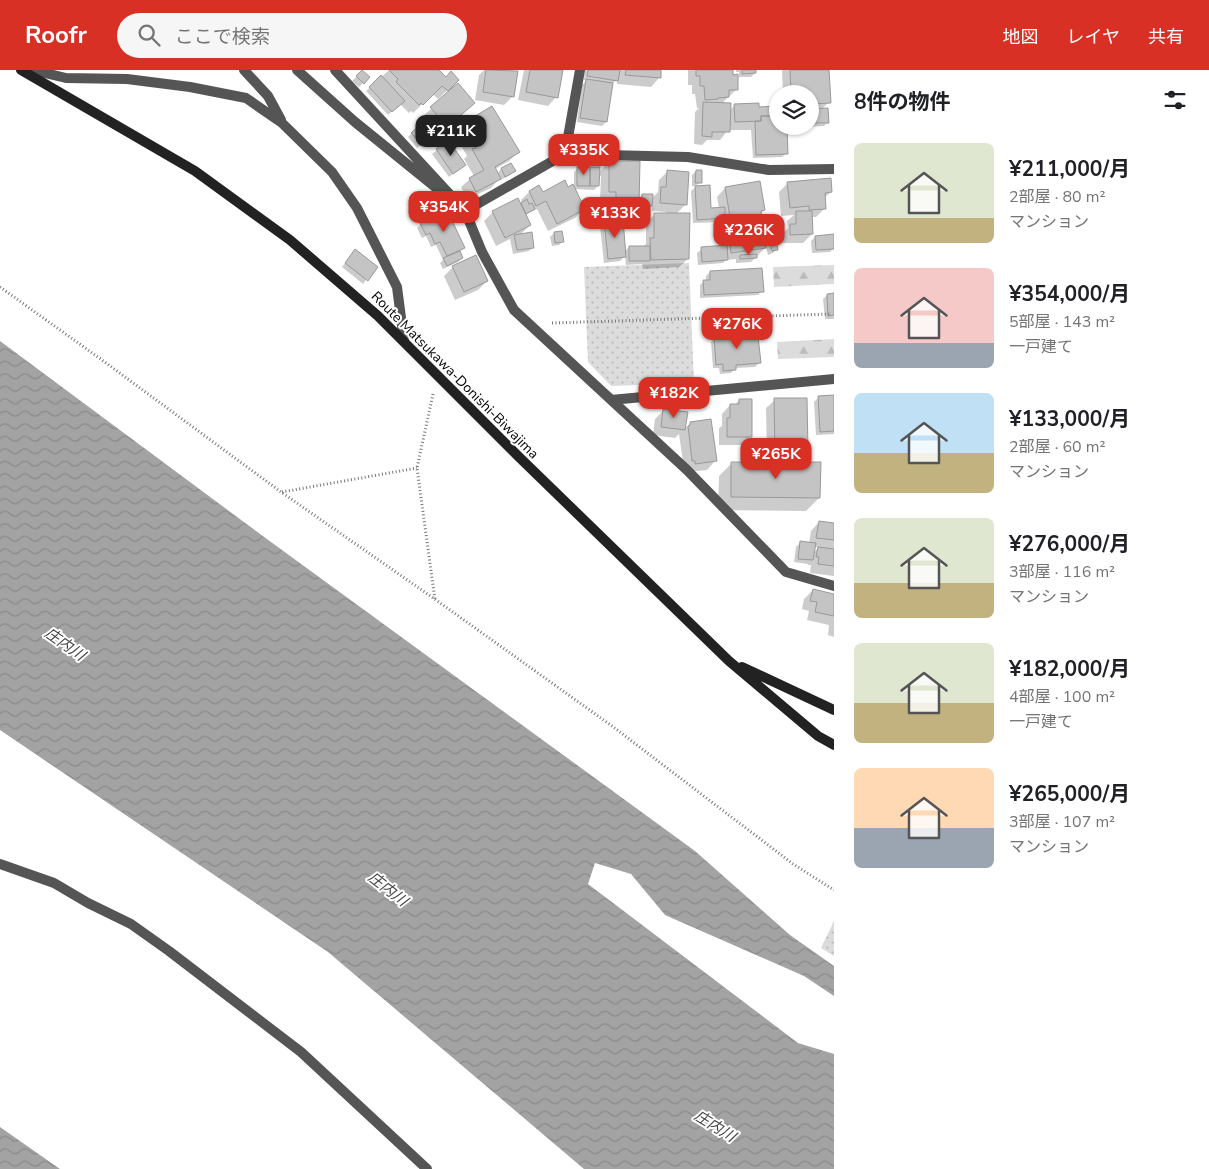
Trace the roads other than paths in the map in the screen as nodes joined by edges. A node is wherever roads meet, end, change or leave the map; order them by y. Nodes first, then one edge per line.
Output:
1 (21, 70) edge
2 (32, 70) edge
3 (244, 70) edge
4 (297, 70) edge
5 (335, 70) edge
6 (580, 70) edge
7 (282, 124) junction
8 (565, 154) junction
9 (834, 169) edge
10 (465, 211) junction
11 (404, 341) junction
12 (834, 379) edge
13 (610, 400) junction
14 (834, 586) edge
15 (729, 661) junction
16 (834, 710) edge
17 (834, 745) edge
18 (0, 864) edge
19 (427, 1169) edge

1 - 11 main road, Route Matsukawa-Donishi-Biwajima
2 - 7 street
3 - 7 street
4 - 10 street
5 - 10 street
6 - 8 street
7 - 11 street
8 - 9 street
8 - 10 street
10 - 13 street
11 - 15 main road, Route Matsukawa-Donishi-Biwajima
12 - 13 street
13 - 14 street
15 - 16 main road
15 - 17 main road, Route Matsukawa-Donishi-Biwajima
18 - 19 street

